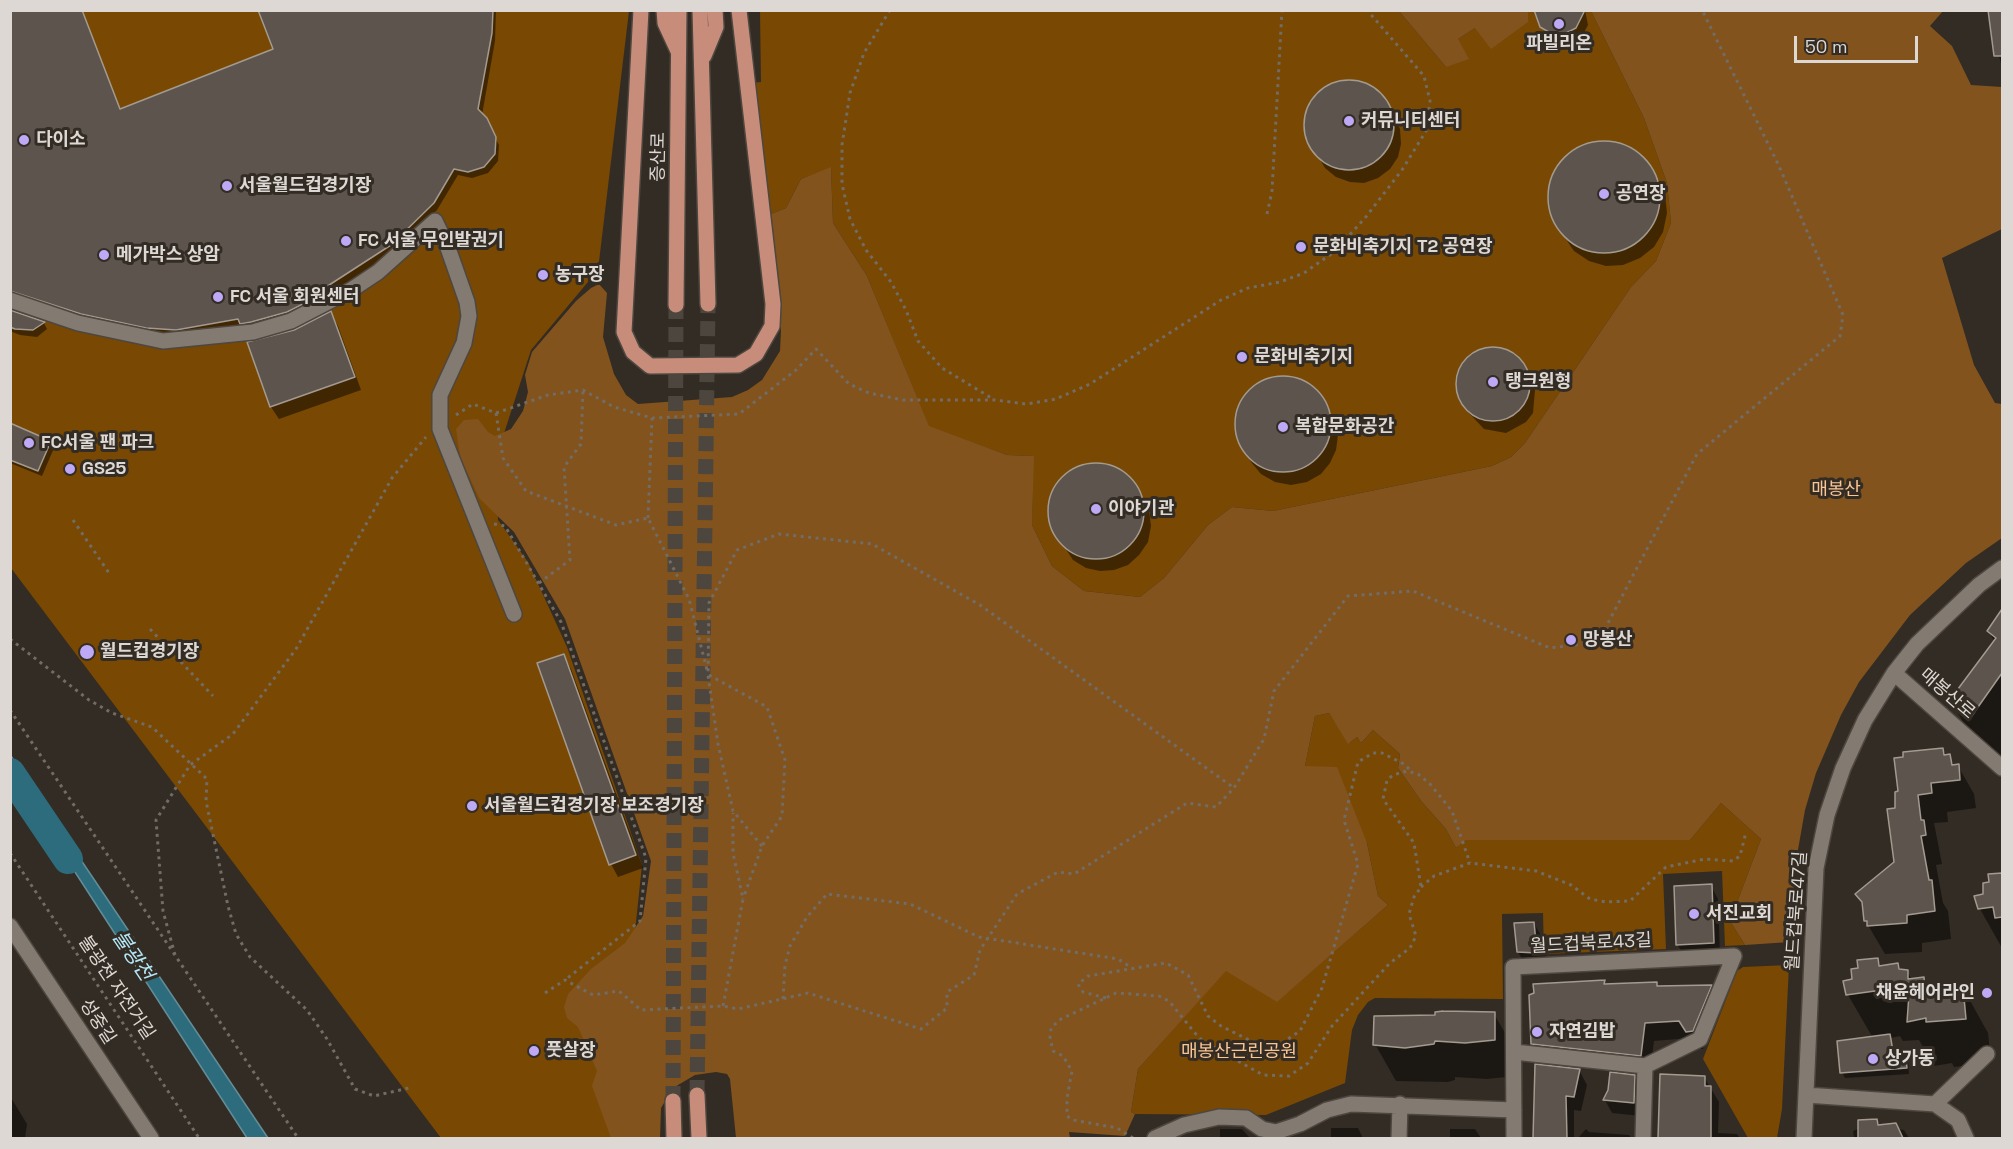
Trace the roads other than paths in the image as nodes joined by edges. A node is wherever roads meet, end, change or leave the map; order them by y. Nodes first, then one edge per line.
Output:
1 (641, 10) edge
2 (664, 10) edge
3 (679, 10) edge
4 (700, 10) edge
5 (715, 10) edge
6 (739, 10) edge
7 (681, 57) junction
8 (702, 58) junction
9 (10, 300) edge
10 (676, 304) tunnel mouth
11 (708, 304) tunnel mouth
12 (2002, 568) edge
13 (514, 614) dead end
14 (1894, 673) junction
15 (2002, 768) edge
16 (10, 927) edge
17 (1514, 1053) junction
18 (1987, 1054) dead end
19 (1645, 1066) junction
20 (697, 1095) tunnel mouth
21 (1806, 1095) junction
22 (673, 1101) tunnel mouth
23 (1400, 1104) junction
24 (1935, 1104) junction
25 (1514, 1110) junction
26 (1291, 1133) edge
27 (151, 1138) edge
28 (674, 1138) edge
29 (699, 1138) edge
30 (1155, 1138) edge
31 (1399, 1138) edge
32 (1514, 1138) edge
33 (1643, 1138) edge
34 (1804, 1138) edge
35 (1966, 1138) edge

1 - 6 main road
2 - 7 main road
3 - 7 main road, 증산로
4 - 8 main road
5 - 8 main road
7 - 10 main road, 증산로
8 - 11 main road
9 - 13 street
12 - 14 street, 월드컵북로47길
14 - 15 street, 매봉산로
14 - 21 street, 월드컵북로47길
16 - 27 street, 성중길
17 - 19 street
17 - 19 street, 월드컵북로43길
17 - 25 street, 월드컵북로43길
18 - 24 street
19 - 33 street
20 - 29 main road
21 - 24 street
21 - 34 street, 월드컵북로47길
22 - 28 main road
23 - 25 street
23 - 26 street
23 - 31 street
24 - 35 street
25 - 32 street, 월드컵북로43길
26 - 30 street

